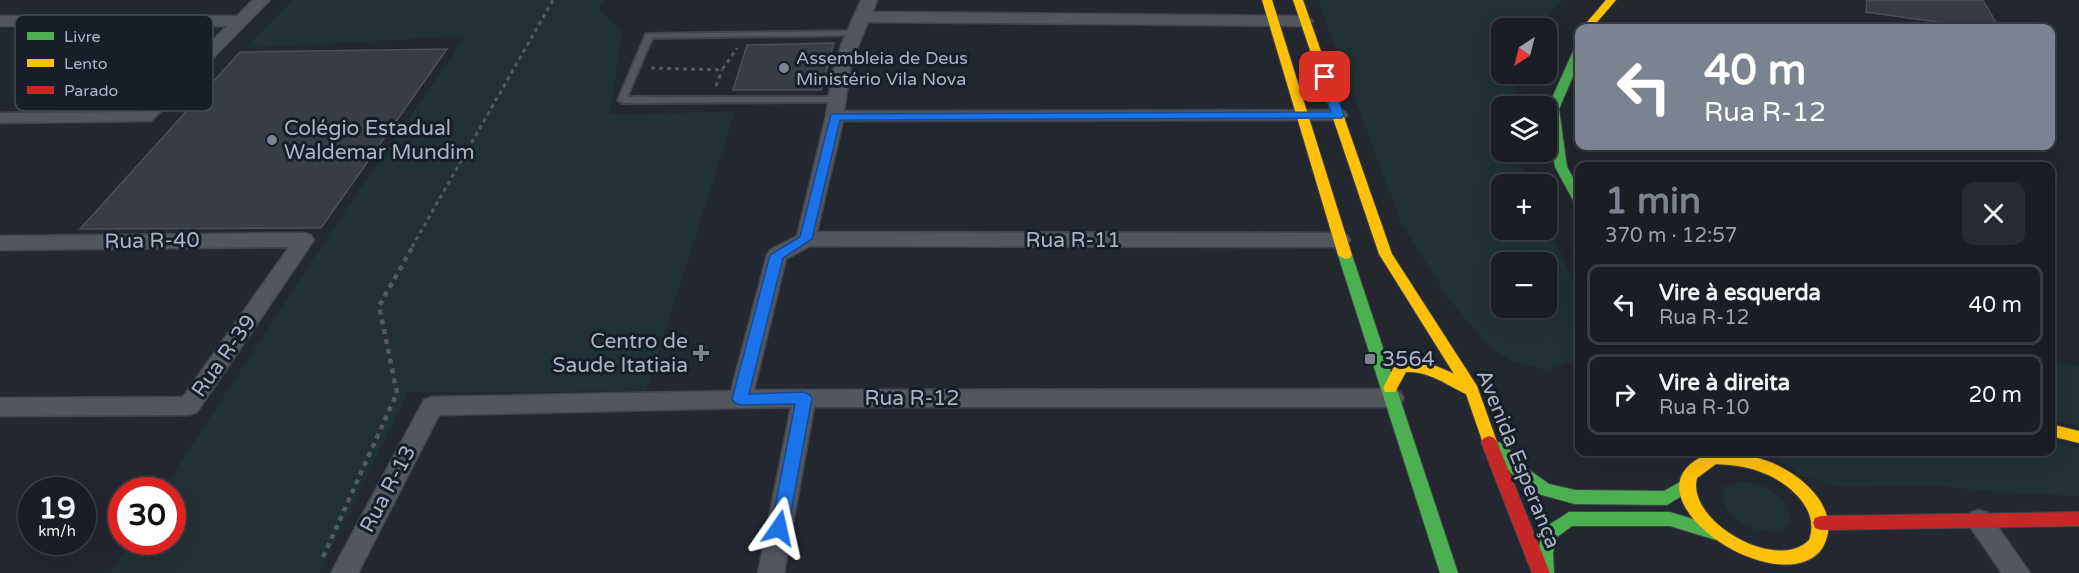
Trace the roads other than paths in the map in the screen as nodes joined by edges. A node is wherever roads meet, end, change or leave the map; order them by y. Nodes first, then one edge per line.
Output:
1 (262, 0) edge
2 (1267, 0) edge
3 (1298, 0) edge
4 (1611, 0) edge
5 (867, 9) edge
6 (213, 21) edge
7 (241, 21) junction
8 (1273, 21) junction
9 (1305, 21) junction
10 (1589, 24) edge
11 (854, 33) junction
12 (213, 49) edge
13 (1575, 58) edge
14 (835, 108) junction
15 (152, 111) edge
16 (1301, 114) junction
17 (1338, 115) junction
18 (0, 118) edge
19 (1575, 193) edge
20 (806, 239) junction
21 (304, 240) joint
22 (1340, 240) junction
23 (0, 243) edge
24 (1472, 390) junction
25 (1391, 393) junction
26 (804, 398) junction
27 (740, 399) junction
28 (432, 406) joint
29 (0, 407) edge
30 (2055, 431) edge
31 (2079, 436) edge
32 (1487, 437) junction
33 (1706, 456) edge
34 (1755, 456) edge
35 (1768, 467) junction
36 (1687, 484) junction
37 (2079, 519) edge
38 (1979, 520) junction
39 (1821, 524) junction
40 (1716, 534) junction
41 (1781, 558) junction
42 (344, 573) edge
43 (771, 573) edge
44 (1449, 573) edge
45 (1543, 573) edge
46 (1789, 573) edge
47 (2018, 573) edge

1 - 7 street
2 - 8 main road
3 - 9 main road, Avenida Esperança
4 - 10 main road
5 - 8 street
5 - 11 street
6 - 7 street
7 - 12 street
8 - 9 street
8 - 16 main road
9 - 17 main road, Avenida Esperança
11 - 14 street
11 - 14 lane
13 - 19 main road
14 - 16 street
14 - 20 street
15 - 18 street
16 - 17 street
16 - 22 main road
17 - 24 main road, Avenida Esperança
20 - 22 street, Rua R-11
20 - 27 street
21 - 23 street, Rua R-40
21 - 29 street, Rua R-39
22 - 25 main road
24 - 25 main road
24 - 32 main road, Avenida Esperança
25 - 26 street, Rua R-12
25 - 44 main road
26 - 27 street, Rua R-12
26 - 43 street
27 - 28 street, Rua R-12
28 - 42 street, Rua R-13
30 - 31 main road
32 - 36 main road
32 - 45 main road, Avenida Esperança
33 - 35 main road
33 - 36 main road
34 - 35 main road
35 - 39 main road
36 - 40 main road
37 - 38 main road
38 - 39 main road
38 - 47 street
39 - 41 main road
40 - 41 main road
40 - 45 main road
41 - 46 main road

